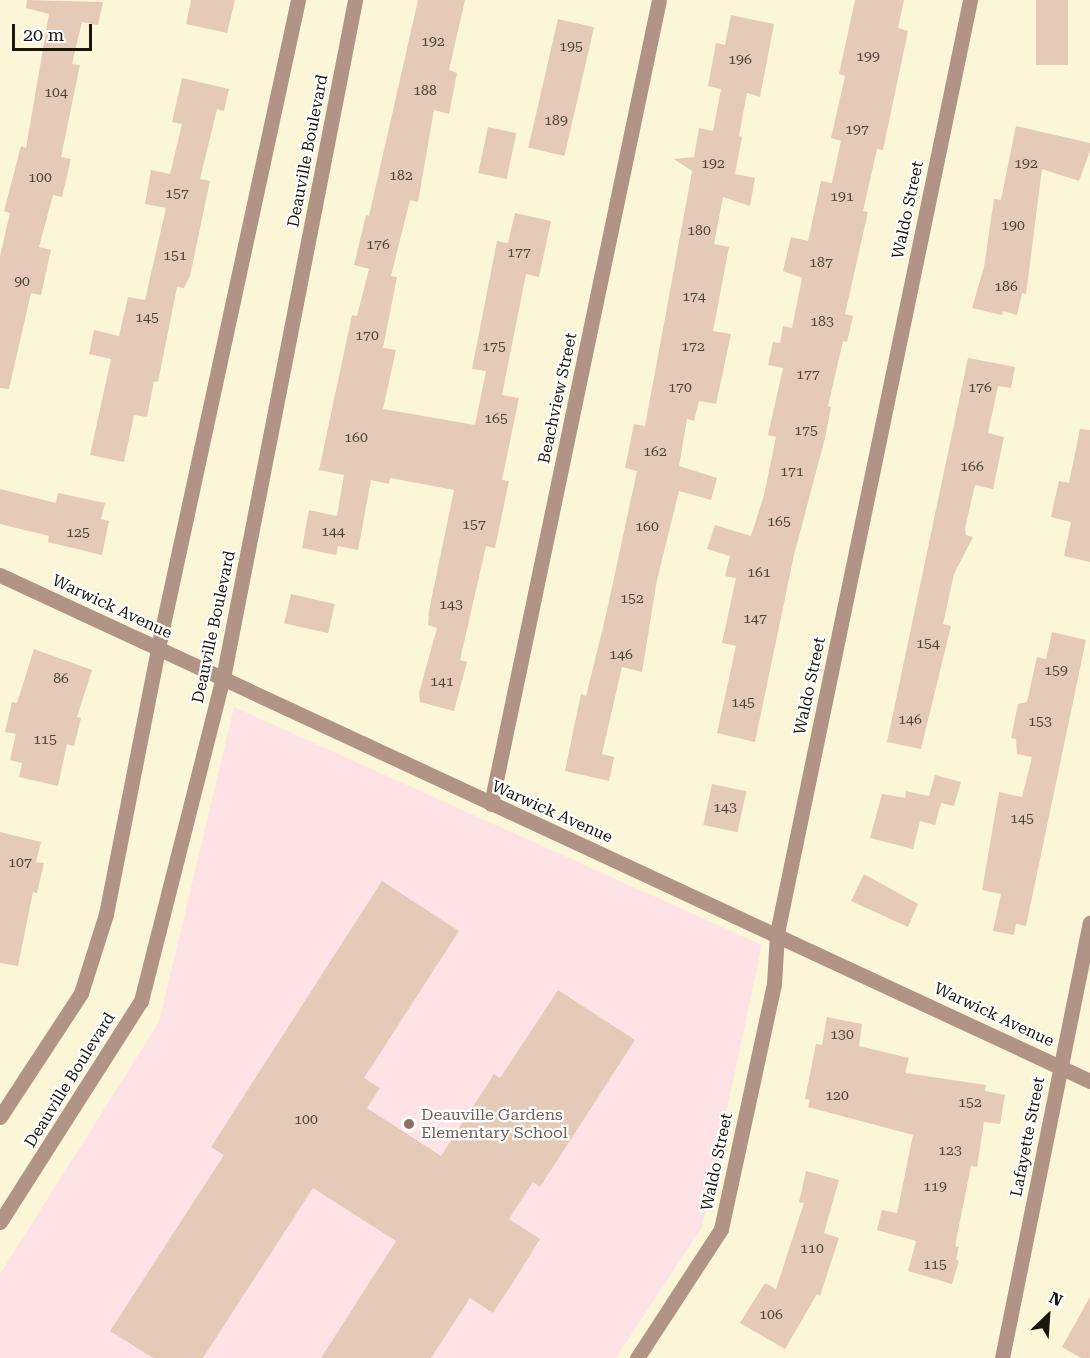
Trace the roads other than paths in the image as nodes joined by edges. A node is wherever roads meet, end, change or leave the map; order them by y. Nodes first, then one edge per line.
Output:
1 (298, 0) edge
2 (355, 0) edge
3 (659, 0) edge
4 (970, 0) edge
5 (0, 575) edge
6 (158, 648) junction
7 (224, 678) junction
8 (491, 804) junction
9 (1090, 923) edge
10 (777, 933) junction
11 (1060, 1066) junction
12 (1090, 1081) edge
13 (0, 1117) edge
14 (0, 1222) edge
15 (638, 1358) edge
16 (1002, 1358) edge

1 - 6 street
2 - 7 street, Deauville Boulevard
3 - 8 street, Beachview Street
4 - 10 street, Waldo Street
5 - 6 street, Warwick Avenue
6 - 7 street, Warwick Avenue
6 - 13 street
7 - 8 street, Warwick Avenue
7 - 14 street, Deauville Boulevard
8 - 10 street, Warwick Avenue
9 - 11 street, Lafayette Street
10 - 11 street, Warwick Avenue
10 - 15 street, Waldo Street
11 - 12 street, Warwick Avenue
11 - 16 street, Lafayette Street

